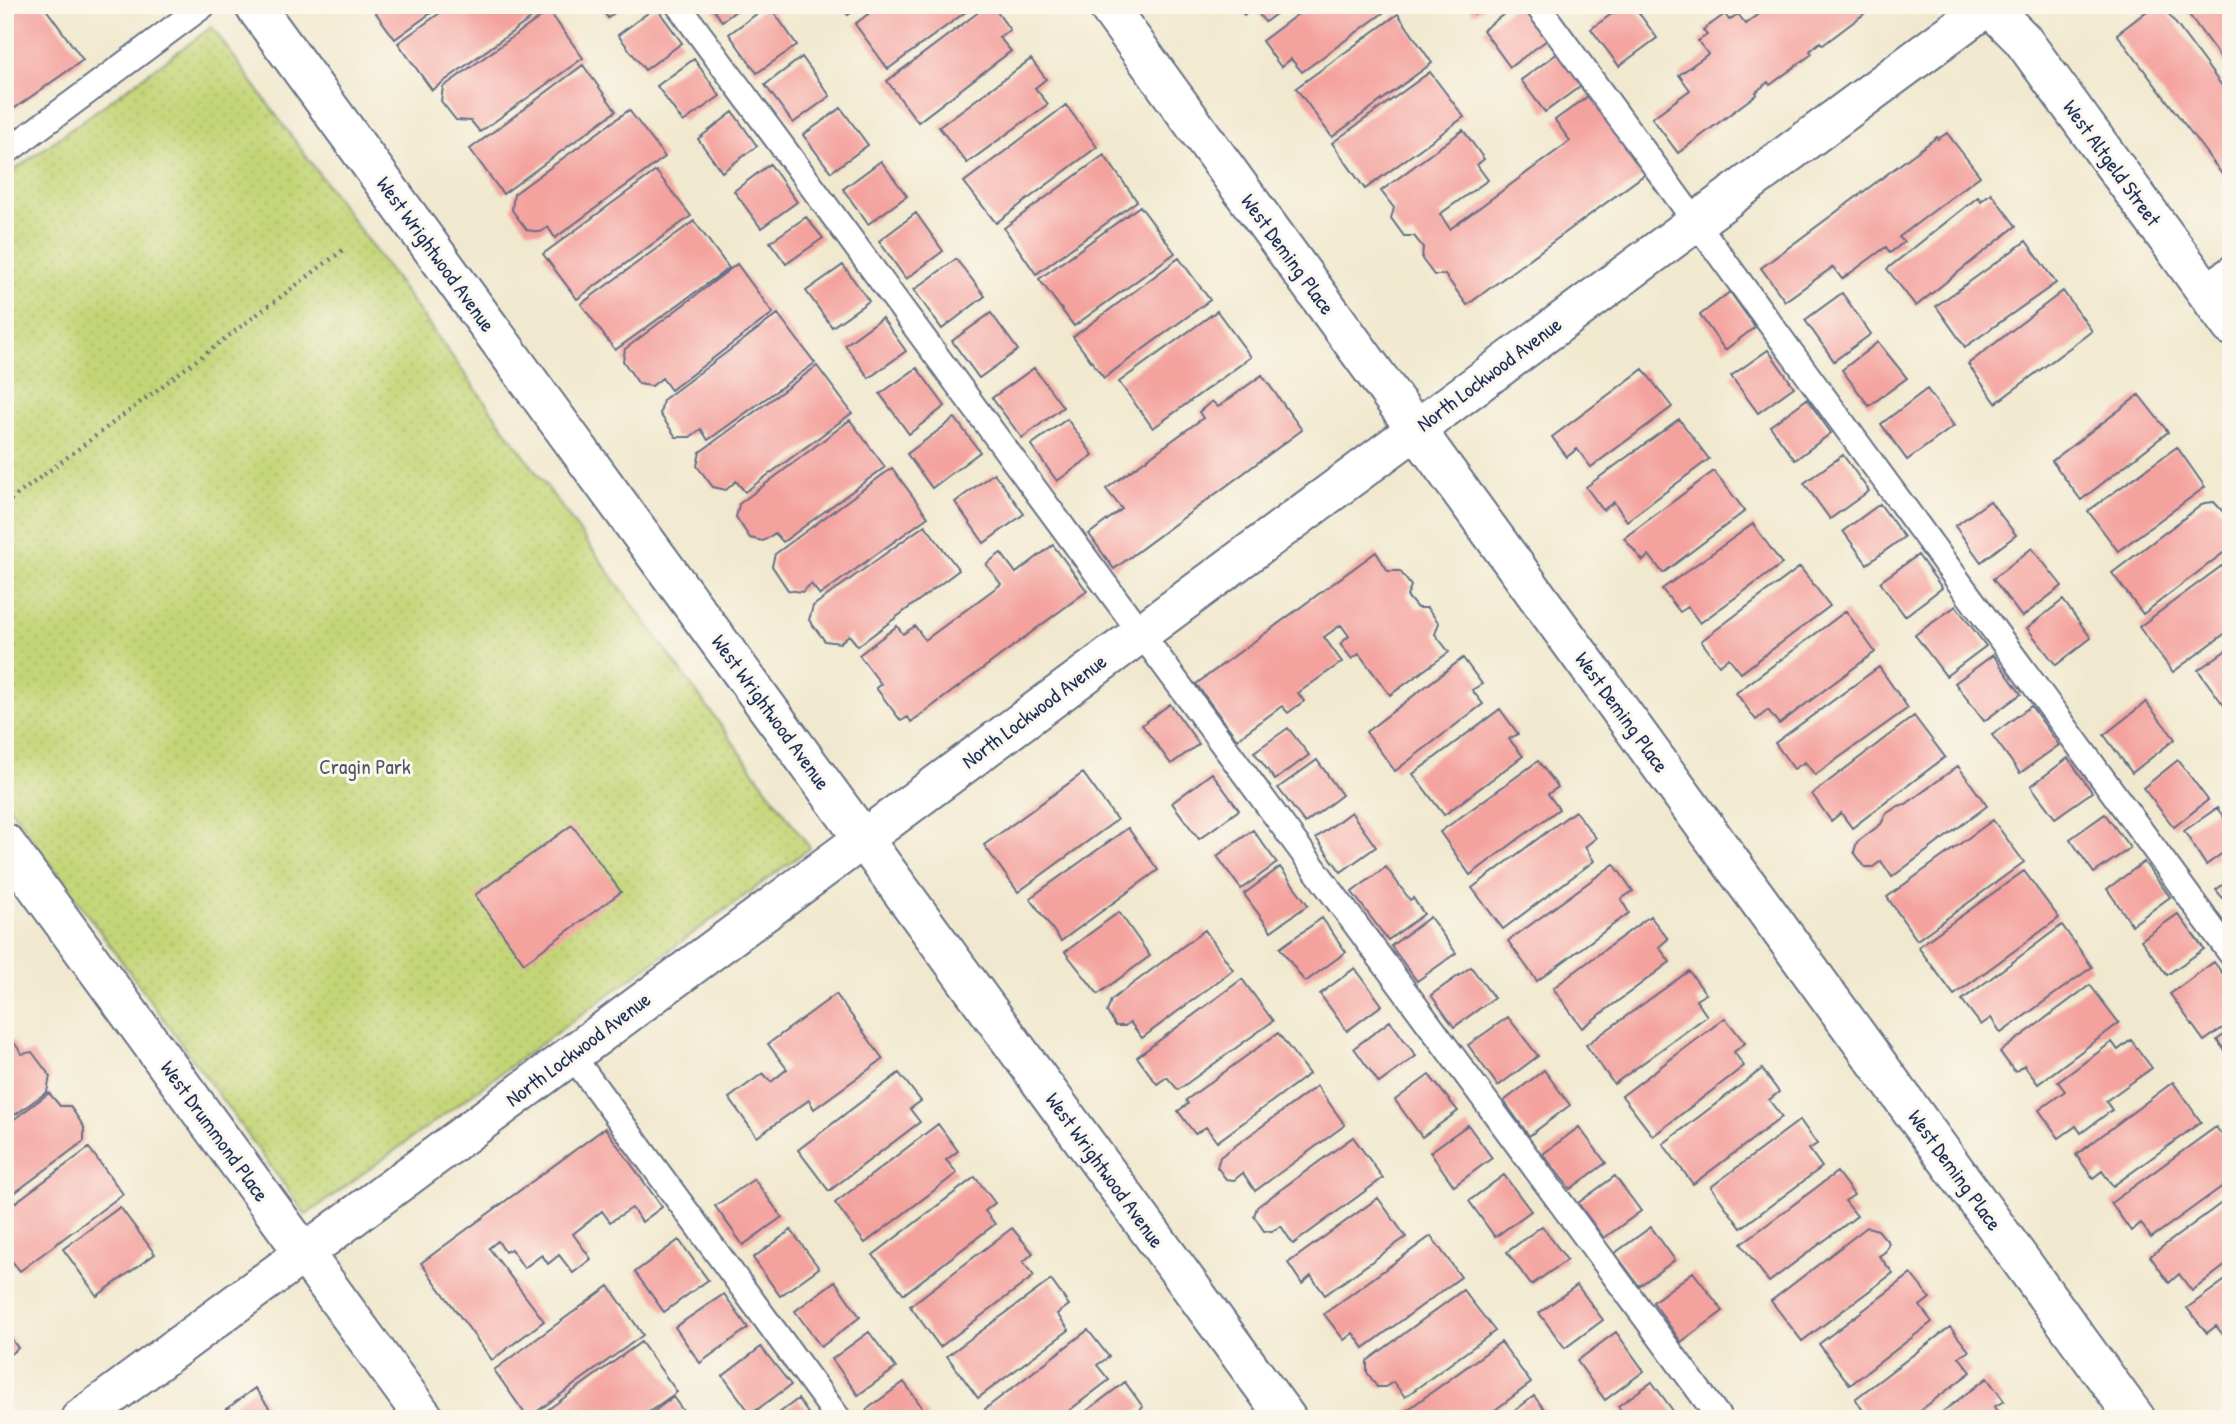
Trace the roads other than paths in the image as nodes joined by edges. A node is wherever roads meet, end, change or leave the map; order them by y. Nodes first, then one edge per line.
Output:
1 (204, 5) edge
2 (254, 5) edge
3 (678, 5) edge
4 (1107, 5) edge
5 (1537, 5) edge
6 (1988, 5) edge
7 (5, 153) edge
8 (1695, 221) junction
9 (2217, 278) edge
10 (2231, 326) edge
11 (1415, 429) junction
12 (1140, 632) junction
13 (863, 838) junction
14 (5, 843) edge
15 (2231, 954) edge
16 (571, 1054) junction
17 (304, 1253) junction
18 (80, 1419) edge
19 (425, 1419) edge
20 (839, 1419) edge
21 (1287, 1419) edge
22 (1720, 1419) edge
23 (2136, 1419) edge

1 - 7 lane
2 - 13 street, West Wrightwood Avenue
3 - 12 lane
4 - 11 street, West Deming Place
5 - 8 lane
6 - 8 street, North Lockwood Avenue
6 - 9 street, West Altgeld Street
8 - 11 street, North Lockwood Avenue
8 - 15 lane
9 - 10 street, West Altgeld Street
11 - 12 street, North Lockwood Avenue
11 - 23 street, West Deming Place
12 - 13 street, North Lockwood Avenue
12 - 22 lane
13 - 16 street, North Lockwood Avenue
13 - 21 street, West Wrightwood Avenue
14 - 17 street, West Drummond Place
16 - 17 street, North Lockwood Avenue
16 - 20 lane
17 - 18 street, North Lockwood Avenue
17 - 19 street, West Drummond Place

